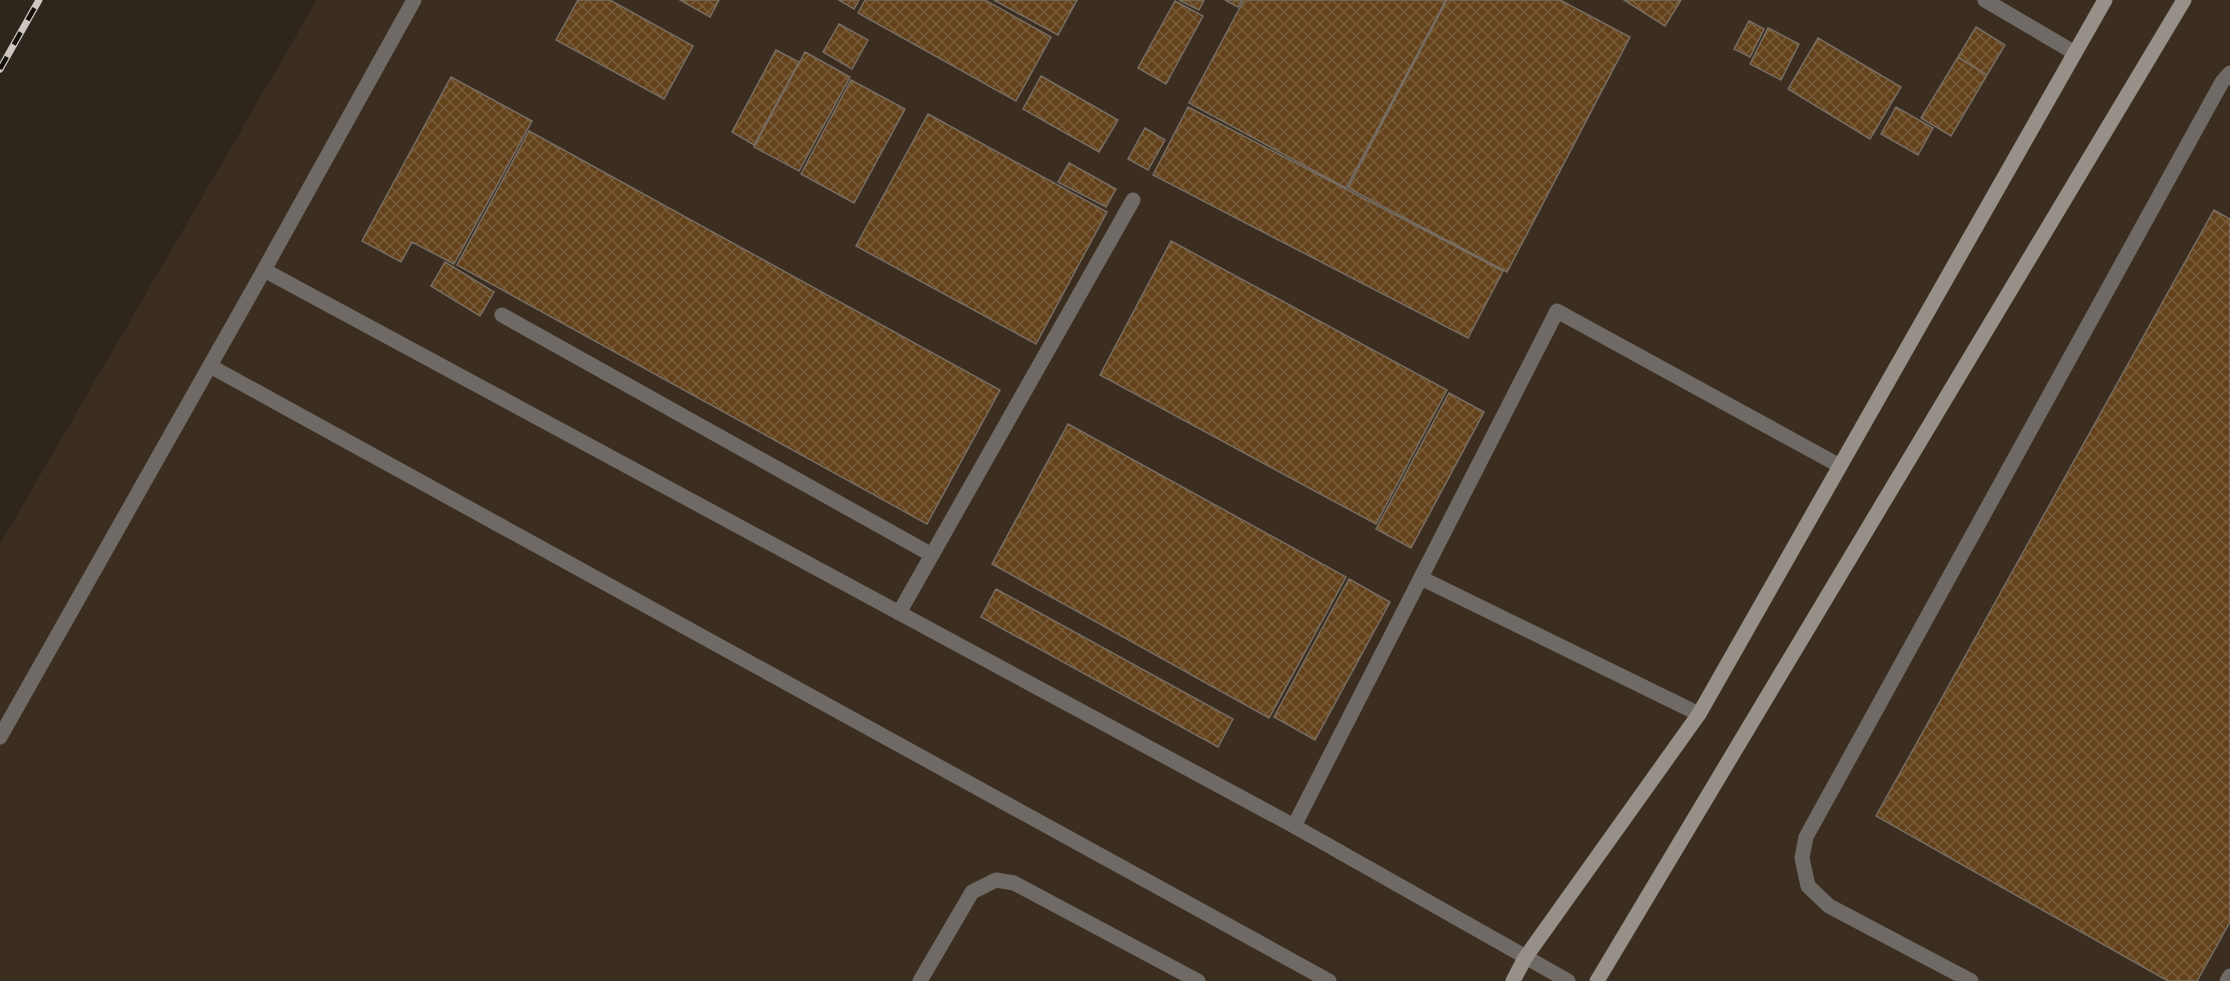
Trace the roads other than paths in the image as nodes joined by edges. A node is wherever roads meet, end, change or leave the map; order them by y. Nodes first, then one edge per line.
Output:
1 (414, 0) edge
2 (1985, 0) edge
3 (2105, 0) edge
4 (2184, 0) edge
5 (2076, 53) junction
6 (2230, 73) edge
7 (1132, 200) dead end
8 (264, 270) junction
9 (502, 315) dead end
10 (210, 366) junction
11 (1840, 466) junction
12 (932, 555) junction
13 (1421, 578) junction
14 (899, 613) junction
15 (1700, 714) junction
16 (0, 736) edge
17 (1294, 826) junction
18 (1525, 958) junction
19 (2230, 976) edge
20 (920, 981) edge
21 (1198, 981) edge
22 (1329, 981) edge
23 (1513, 981) edge
24 (1568, 981) edge
25 (1597, 981) edge
26 (1971, 981) edge
27 (2227, 981) edge

1 - 8 street
2 - 5 street
3 - 5 street
4 - 25 street
5 - 11 street
6 - 26 street
7 - 12 street
8 - 10 street
8 - 14 street
9 - 12 street
10 - 16 street
10 - 22 street
11 - 13 street
11 - 15 street
12 - 14 street
13 - 15 street
13 - 17 street
14 - 17 street
15 - 18 street
17 - 18 street
18 - 23 street
18 - 24 street
19 - 27 street
20 - 21 street

